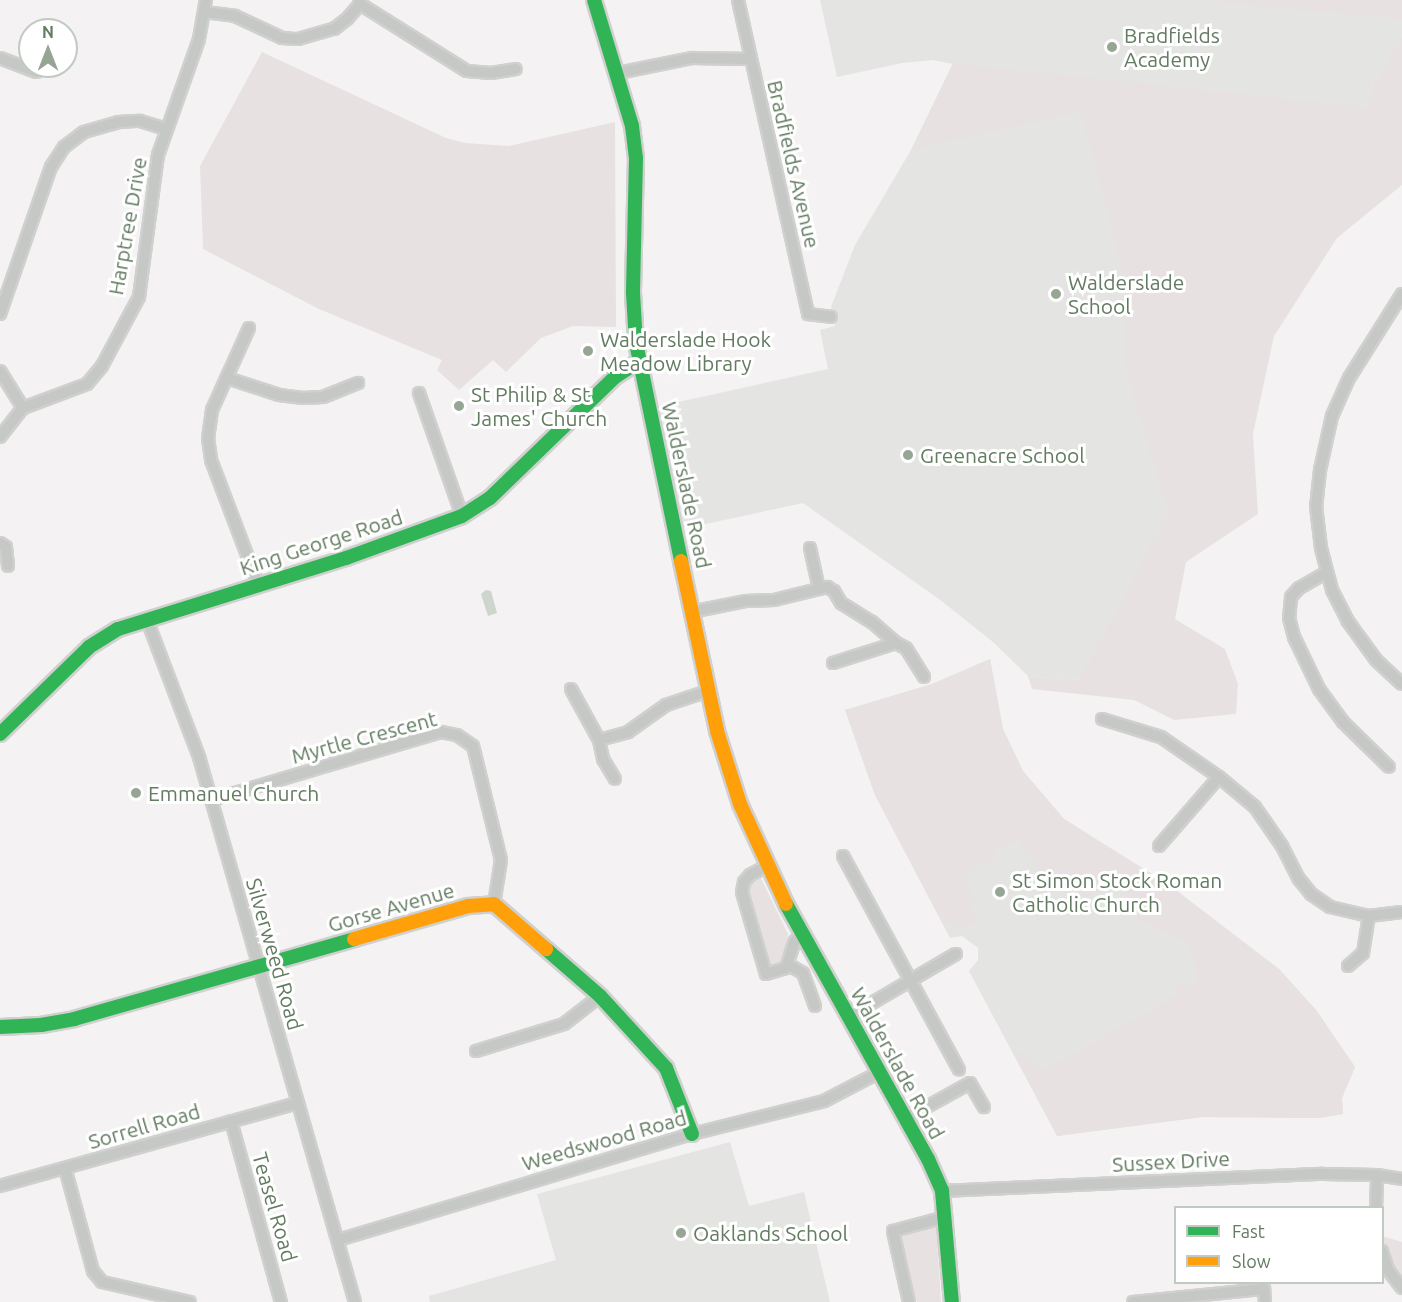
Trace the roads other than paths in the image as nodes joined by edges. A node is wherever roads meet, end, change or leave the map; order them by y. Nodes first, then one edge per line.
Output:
1 (206, 0) edge
2 (594, 0) edge
3 (738, 0) edge
4 (360, 2) edge
5 (204, 12) junction
6 (0, 58) edge
7 (750, 59) junction
8 (18, 65) edge
9 (516, 69) dead end
10 (618, 73) junction
11 (166, 129) junction
12 (1402, 294) edge
13 (0, 314) edge
14 (831, 317) dead end
15 (249, 328) dead end
16 (640, 361) junction
17 (0, 371) edge
18 (227, 378) junction
19 (358, 382) dead end
20 (418, 393) dead end
21 (23, 408) junction
22 (0, 437) edge
23 (462, 516) junction
24 (0, 543) edge
25 (810, 548) dead end
26 (8, 566) dead end
27 (1327, 572) junction
28 (258, 584) junction
29 (819, 589) junction
30 (691, 612) junction
31 (147, 620) junction
32 (896, 643) junction
33 (832, 663) dead end
34 (924, 677) dead end
35 (1402, 684) edge
36 (571, 689) dead end
37 (708, 691) junction
38 (1102, 719) dead end
39 (0, 734) edge
40 (599, 740) junction
41 (1389, 767) dead end
42 (1219, 777) junction
43 (615, 779) dead end
44 (211, 800) junction
45 (1159, 846) dead end
46 (843, 856) dead end
47 (767, 866) junction
48 (494, 903) junction
49 (1402, 912) edge
50 (1369, 916) junction
51 (802, 934) junction
52 (956, 954) dead end
53 (789, 965) junction
54 (1348, 966) dead end
55 (258, 967) junction
56 (911, 981) junction
57 (600, 996) junction
58 (814, 1006) dead end
59 (848, 1017) junction
60 (0, 1027) edge
61 (476, 1051) dead end
62 (959, 1070) dead end
63 (878, 1072) junction
64 (298, 1103) junction
65 (984, 1107) dead end
66 (905, 1119) junction
67 (231, 1122) junction
68 (692, 1134) junction
69 (65, 1168) junction
70 (1377, 1175) junction
71 (1402, 1179) edge
72 (0, 1186) edge
73 (942, 1191) junction
74 (1376, 1206) edge
75 (946, 1217) junction
76 (338, 1240) junction
77 (1384, 1255) edge
78 (1402, 1288) edge
79 (190, 1302) edge
80 (281, 1302) edge
81 (355, 1302) edge
82 (909, 1302) edge
83 (952, 1302) edge
84 (1133, 1302) edge
85 (1265, 1302) edge

1 - 5 street, Harptree Drive
2 - 10 street, Walderslade Road
3 - 7 street, Bradfields Avenue
4 - 5 street
4 - 9 street
5 - 11 street, Harptree Drive
6 - 8 street
7 - 10 street
7 - 14 street, Bradfields Avenue
10 - 16 street, Walderslade Road
11 - 13 street
11 - 21 street, Harptree Drive
12 - 27 street
15 - 18 street
16 - 23 street, King George Road
16 - 30 street, Walderslade Road
17 - 21 street
18 - 19 street
18 - 28 street
20 - 23 street
21 - 22 street
23 - 28 street, King George Road
24 - 26 street
25 - 29 street
27 - 35 street
27 - 41 street
28 - 31 street, King George Road
29 - 30 street
29 - 32 street
30 - 37 street, Walderslade Road
31 - 39 street, King George Road
31 - 44 street, Silverweed Road
32 - 33 street
32 - 34 street
36 - 40 street
37 - 40 street
37 - 47 street, Walderslade Road
38 - 42 street
40 - 43 street
42 - 45 street
42 - 50 street
44 - 48 street, Myrtle Crescent
44 - 55 street, Silverweed Road
46 - 56 street
47 - 51 street, Walderslade Road
47 - 53 street
48 - 55 street, Gorse Avenue
48 - 57 street
49 - 50 street
50 - 54 street
51 - 53 street
51 - 59 street, Walderslade Road
52 - 56 street
53 - 58 street
55 - 60 street, Gorse Avenue
55 - 64 street, Silverweed Road
56 - 59 street
56 - 62 street
57 - 61 street
57 - 68 street
59 - 63 street, Walderslade Road
63 - 66 street, Walderslade Road
63 - 68 street, Weedswood Road
64 - 67 street, Sorrell Road
64 - 76 street, Silverweed Road
65 - 66 street
66 - 73 street, Walderslade Road
67 - 69 street, Sorrell Road
67 - 80 street, Teasel Road
68 - 76 street, Weedswood Road
69 - 72 street, Sorrell Road
69 - 79 street
70 - 71 street, Sussex Drive
70 - 73 street, Sussex Drive
70 - 74 street
73 - 75 street, Walderslade Road
75 - 82 street
75 - 83 street, Walderslade Road
76 - 81 street, Silverweed Road
77 - 78 street
84 - 85 street

